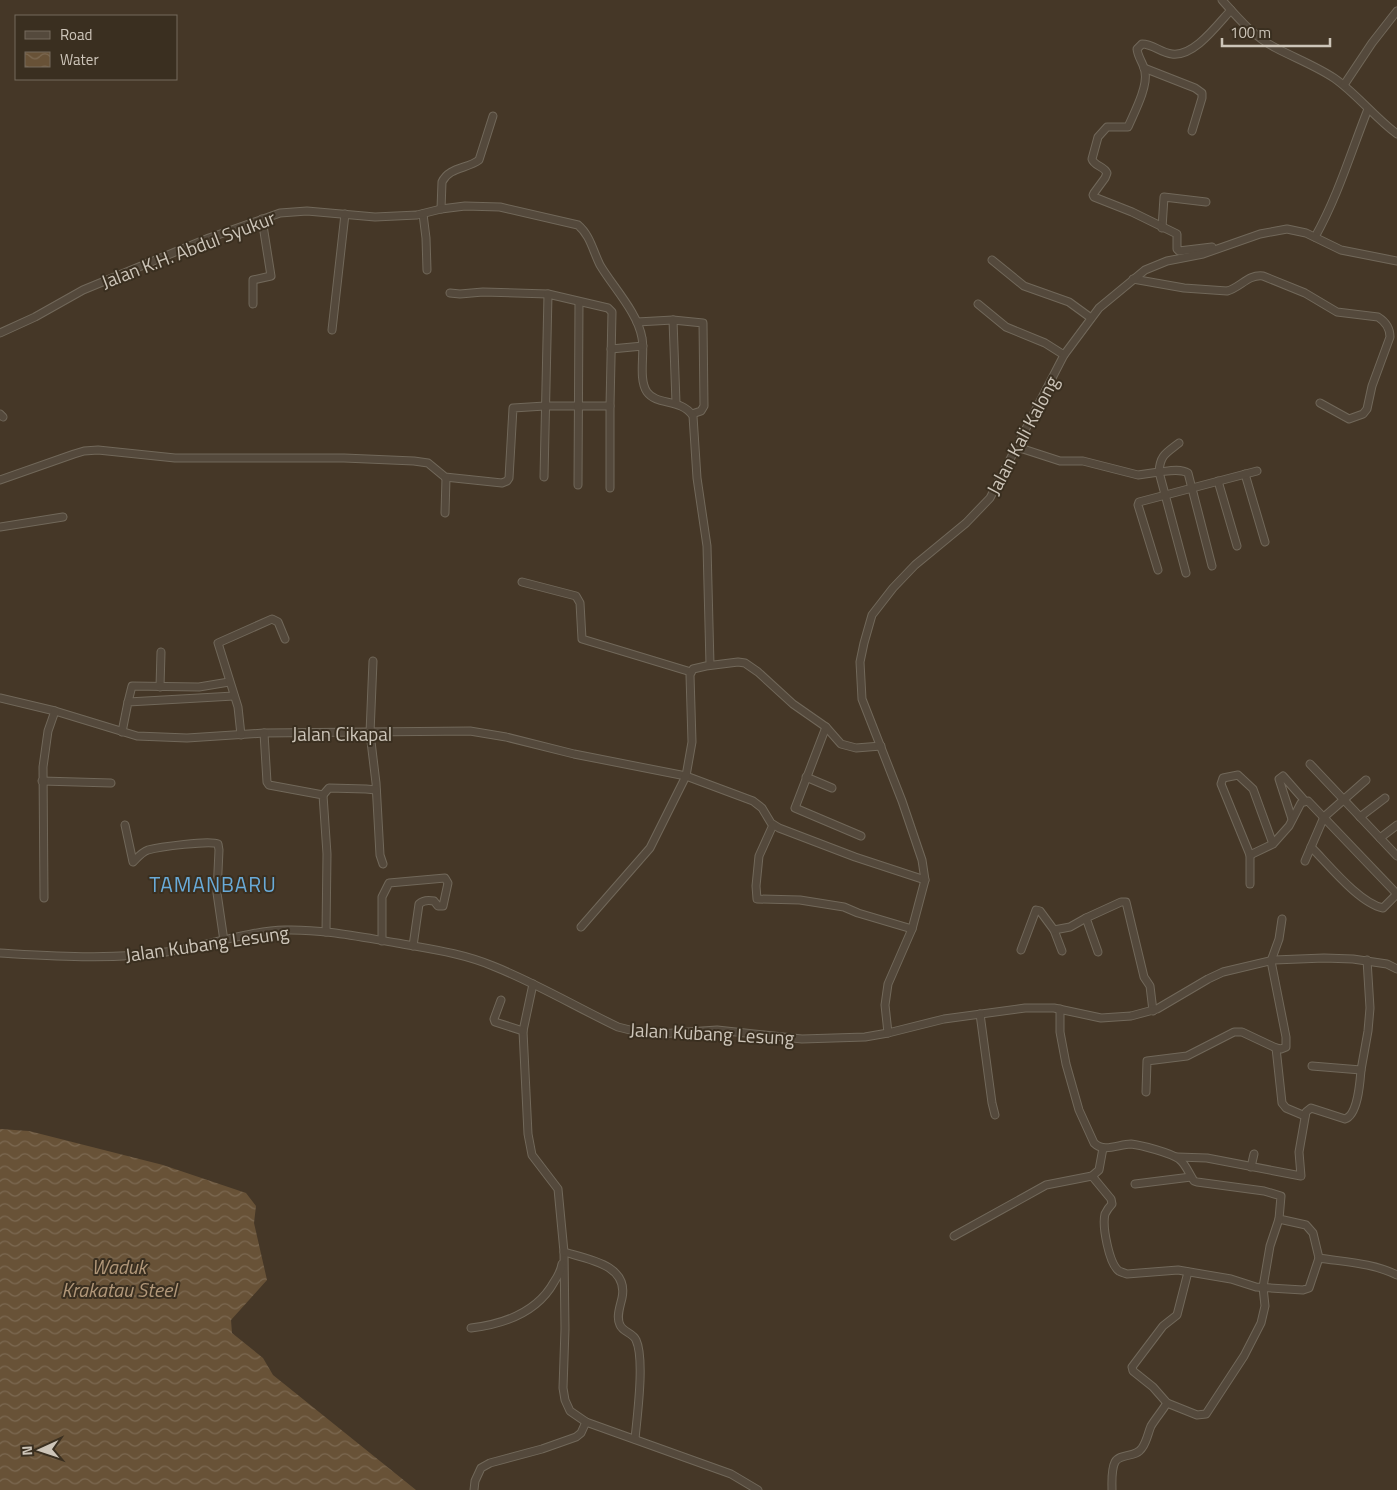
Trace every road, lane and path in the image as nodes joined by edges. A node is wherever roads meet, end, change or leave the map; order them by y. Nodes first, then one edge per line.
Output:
1 (1222, 0) edge
2 (1231, 10) junction
3 (1397, 11) edge
4 (1144, 68) junction
5 (1344, 86) junction
6 (1368, 109) junction
7 (493, 116) dead end
8 (1192, 131) dead end
9 (1397, 134) edge
10 (1206, 202) dead end
11 (441, 209) junction
12 (345, 214) junction
13 (423, 214) junction
14 (262, 219) junction
15 (1162, 228) junction
16 (1315, 237) junction
17 (1220, 247) junction
18 (992, 260) dead end
19 (1397, 261) edge
20 (427, 270) dead end
21 (1133, 279) junction
22 (450, 293) dead end
23 (548, 294) junction
24 (579, 302) junction
25 (253, 304) dead end
26 (978, 304) dead end
27 (1091, 318) junction
28 (673, 320) junction
29 (637, 322) junction
30 (332, 330) dead end
31 (0, 333) edge
32 (643, 346) junction
33 (611, 349) junction
34 (1064, 355) junction
35 (676, 403) junction
36 (1320, 403) dead end
37 (545, 406) junction
38 (578, 406) junction
39 (610, 406) junction
40 (692, 414) junction
41 (1178, 443) dead end
42 (1017, 447) junction
43 (1257, 471) dead end
44 (1159, 472) junction
45 (1245, 474) junction
46 (544, 477) dead end
47 (446, 478) junction
48 (0, 480) edge
49 (1218, 481) junction
50 (578, 485) dead end
51 (610, 488) dead end
52 (1192, 488) junction
53 (1164, 494) junction
54 (445, 513) dead end
55 (64, 517) dead end
56 (0, 527) edge
57 (1265, 542) dead end
58 (1236, 546) dead end
59 (1212, 566) dead end
60 (1158, 570) dead end
61 (1186, 573) dead end
62 (522, 582) dead end
63 (285, 639) dead end
64 (161, 652) dead end
65 (373, 661) dead end
66 (710, 666) junction
67 (691, 672) junction
68 (229, 682) junction
69 (160, 687) junction
70 (234, 696) junction
71 (0, 698) edge
72 (128, 702) junction
73 (55, 711) junction
74 (826, 727) junction
75 (122, 732) junction
76 (264, 733) junction
77 (370, 733) junction
78 (241, 735) junction
79 (881, 746) junction
80 (1310, 764) dead end
81 (686, 776) junction
82 (806, 777) junction
83 (1366, 780) dead end
84 (42, 781) junction
85 (111, 783) dead end
86 (832, 788) dead end
87 (376, 790) junction
88 (323, 795) junction
89 (1385, 798) dead end
90 (1344, 800) junction
91 (1305, 801) junction
92 (1324, 817) junction
93 (1360, 817) junction
94 (1292, 820) junction
95 (124, 825) dead end
96 (773, 825) junction
97 (1397, 825) edge
98 (861, 836) dead end
99 (1380, 838) junction
100 (1274, 844) junction
101 (1311, 847) junction
102 (1250, 855) junction
103 (1397, 856) edge
104 (1305, 861) dead end
105 (383, 864) dead end
106 (925, 880) junction
107 (1250, 884) dead end
108 (1397, 894) edge
109 (44, 898) dead end
110 (1086, 918) junction
111 (1282, 919) dead end
112 (581, 927) dead end
113 (912, 929) junction
114 (1054, 930) junction
115 (326, 932) junction
116 (224, 941) junction
117 (382, 941) junction
118 (413, 946) junction
119 (1021, 950) dead end
120 (1062, 951) dead end
121 (1098, 952) dead end
122 (0, 953) edge
123 (1367, 960) junction
124 (1271, 961) junction
125 (1395, 965) edge
126 (533, 984) junction
127 (501, 1000) dead end
128 (1060, 1009) junction
129 (1153, 1010) junction
130 (980, 1014) junction
131 (523, 1031) junction
132 (888, 1033) junction
133 (1276, 1048) junction
134 (1312, 1066) dead end
135 (1361, 1070) junction
136 (1146, 1092) dead end
137 (995, 1115) dead end
138 (1306, 1116) junction
139 (1103, 1148) junction
140 (1254, 1154) dead end
141 (1177, 1157) junction
142 (1251, 1167) junction
143 (1092, 1176) junction
144 (1191, 1177) junction
145 (1135, 1184) dead end
146 (1279, 1219) junction
147 (954, 1236) dead end
148 (564, 1252) junction
149 (1319, 1258) junction
150 (1188, 1272) junction
151 (1397, 1275) edge
152 (1263, 1287) junction
153 (471, 1328) dead end
154 (1167, 1403) junction
155 (586, 1422) junction
156 (635, 1439) junction
157 (474, 1490) edge
158 (758, 1490) edge
159 (1112, 1490) edge

1 - 2 street
2 - 4 street
2 - 5 street
3 - 5 street
4 - 8 street
4 - 15 street
5 - 6 street
6 - 9 street
6 - 16 street
7 - 11 street
10 - 15 street
11 - 13 street, Jalan K.H. Abdul Syukur
11 - 29 street, Jalan K.H. Abdul Syukur
12 - 13 street, Jalan K.H. Abdul Syukur
12 - 14 street, Jalan K.H. Abdul Syukur
12 - 30 street
13 - 20 street
14 - 25 street
14 - 31 street, Jalan K.H. Abdul Syukur
15 - 17 street
16 - 17 street, Jalan Kali Kalong
16 - 19 street, Jalan Kali Kalong
17 - 21 street, Jalan Kali Kalong
18 - 27 street
21 - 27 street, Jalan Kali Kalong
21 - 36 street
22 - 23 street
23 - 24 street
23 - 37 street
24 - 33 street
24 - 38 street
26 - 34 street
27 - 34 street, Jalan Kali Kalong
28 - 29 street
28 - 35 street
28 - 40 street
29 - 32 street
32 - 33 street
32 - 35 street
33 - 39 street
34 - 42 street, Jalan Kali Kalong
35 - 40 street
37 - 38 street
37 - 46 street
37 - 47 street
38 - 39 street
38 - 50 street
39 - 51 street
40 - 66 street
41 - 44 street
42 - 44 street
42 - 79 street, Jalan Kali Kalong
43 - 45 street
44 - 52 street
44 - 53 street
45 - 49 street
45 - 57 street
47 - 48 street
47 - 54 street
49 - 52 street
49 - 58 street
52 - 53 street
52 - 59 street
53 - 60 street
53 - 61 street
55 - 56 street
62 - 67 street
63 - 68 street
64 - 69 street
65 - 77 street
66 - 67 street
66 - 74 street
67 - 81 street
68 - 69 street
68 - 70 street
69 - 72 street
70 - 72 street
70 - 78 street
71 - 73 street, Jalan Cikapal
72 - 75 street
73 - 75 street, Jalan Cikapal
73 - 84 street
74 - 79 street
74 - 82 street
75 - 78 street, Jalan Cikapal
76 - 77 street, Jalan Cikapal
76 - 78 street, Jalan Cikapal
76 - 88 street
77 - 81 street, Jalan Cikapal
77 - 87 street
79 - 106 street, Jalan Kali Kalong
80 - 90 street
81 - 96 street, Jalan Cikapal
81 - 112 street
82 - 86 street
82 - 98 street
83 - 90 street
84 - 85 street
84 - 109 street
87 - 88 street
87 - 105 street
88 - 115 street
89 - 93 street
90 - 92 street
90 - 93 street
91 - 92 street
91 - 94 street
91 - 94 street
92 - 101 street
92 - 108 street
93 - 99 street
94 - 100 street
95 - 116 street
96 - 106 street
96 - 113 street
97 - 99 street
99 - 103 street
100 - 102 street
100 - 102 street
101 - 104 street
101 - 108 street
102 - 107 street
106 - 113 street, Jalan Kali Kalong
110 - 114 street
110 - 121 street
110 - 129 street
111 - 124 street
113 - 132 street, Jalan Kali Kalong
114 - 119 street
114 - 120 street
115 - 116 street, Jalan Kubang Lesung
115 - 117 street, Jalan Kubang Lesung
116 - 122 street, Jalan Kubang Lesung
117 - 118 street, Jalan Kubang Lesung
117 - 118 street
118 - 126 street, Jalan Kubang Lesung
123 - 124 street, Jalan Kubang Lesung
123 - 125 street, Jalan Kubang Lesung
123 - 135 street
124 - 129 street, Jalan Kubang Lesung
124 - 133 street
126 - 131 street
126 - 132 street, Jalan Kubang Lesung
127 - 131 street
128 - 129 street, Jalan Kubang Lesung
128 - 130 street, Jalan Kubang Lesung
128 - 139 street
130 - 132 street, Jalan Kubang Lesung
130 - 137 street
131 - 148 street
133 - 136 street
133 - 138 street
134 - 135 street
135 - 138 street
138 - 142 street
139 - 141 street
139 - 143 street
140 - 142 street
141 - 142 street
141 - 144 street
143 - 147 street
143 - 150 street
144 - 145 street
144 - 146 street
146 - 149 street
146 - 152 street
148 - 153 street
148 - 155 street
148 - 156 street
149 - 151 street
149 - 152 street
150 - 152 street
150 - 154 street
152 - 154 street
154 - 159 street
155 - 156 street
155 - 157 street
156 - 158 street

